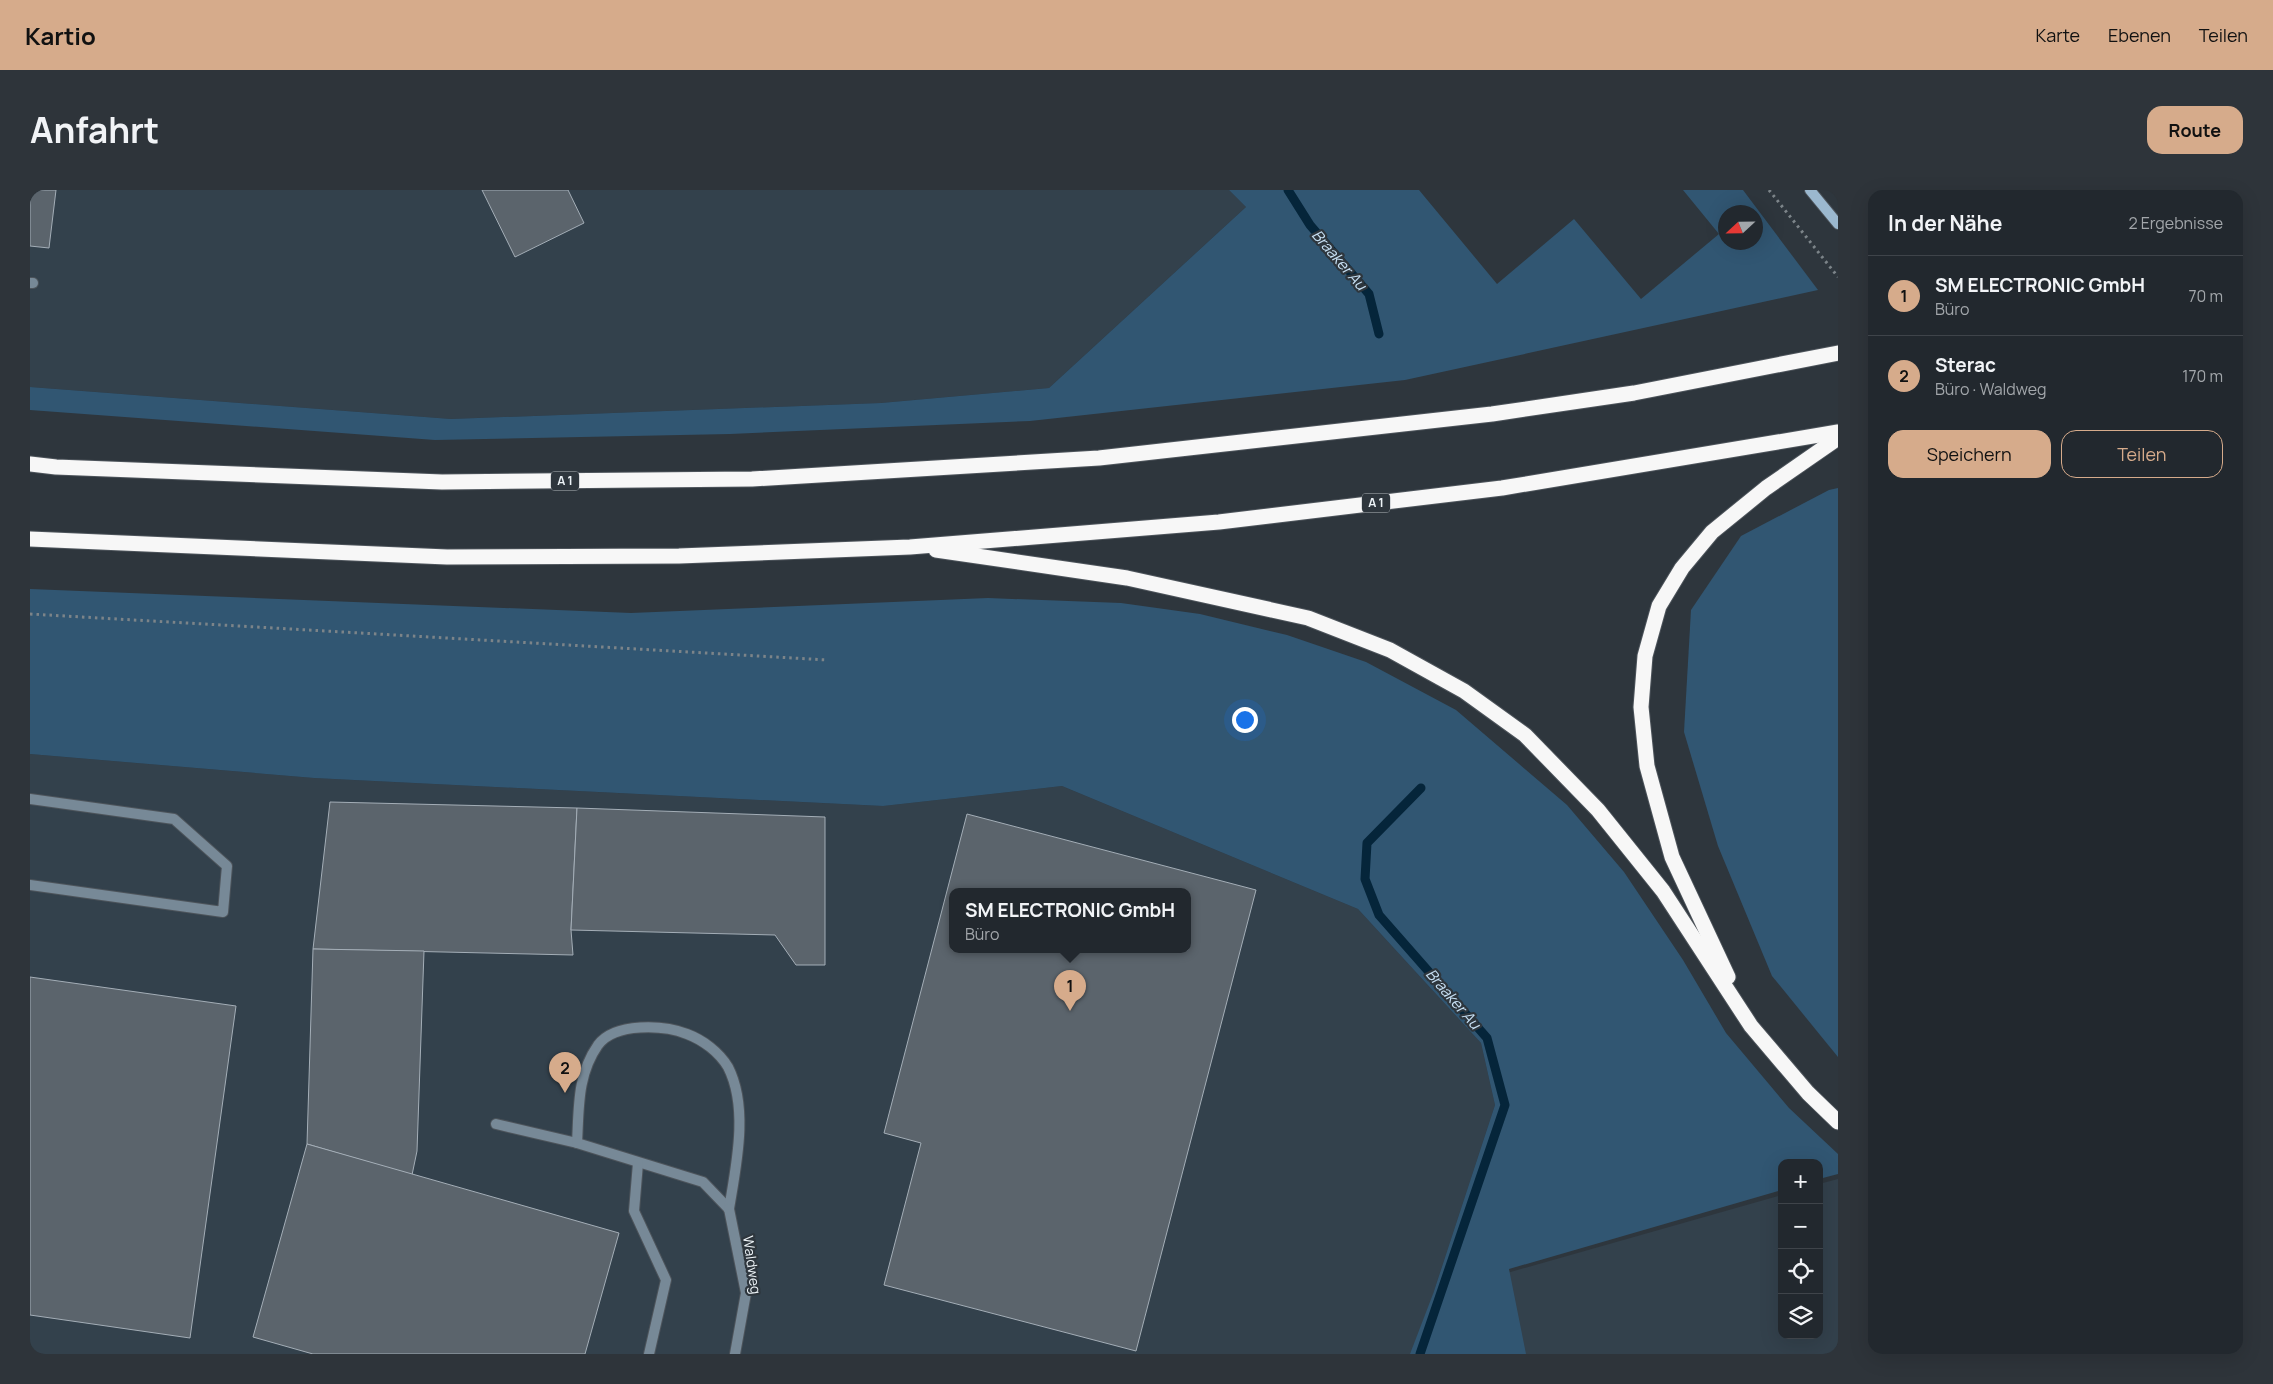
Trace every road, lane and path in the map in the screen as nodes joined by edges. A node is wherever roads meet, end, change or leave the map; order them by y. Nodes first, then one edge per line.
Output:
1 (1769, 190) edge
2 (1810, 190) edge
3 (1838, 224) edge
4 (1838, 278) edge
5 (1838, 353) edge
6 (1838, 432) edge
7 (1838, 438) edge
8 (30, 464) edge
9 (30, 539) edge
10 (910, 546) junction
11 (30, 614) edge
12 (828, 660) dead end
13 (30, 799) edge
14 (30, 885) edge
15 (1751, 1026) junction
16 (1838, 1122) edge
17 (496, 1124) dead end
18 (577, 1143) junction
19 (638, 1162) junction
20 (729, 1209) junction
21 (649, 1354) edge
22 (735, 1354) edge

1 - 4 path
2 - 3 main road
5 - 8 highway, A 1
6 - 10 highway, A 1
7 - 15 highway
9 - 10 highway, A 1
10 - 15 highway
11 - 12 path
13 - 14 street
15 - 16 highway
17 - 18 street
18 - 19 street
18 - 20 street
19 - 20 street
19 - 21 street
20 - 22 street, Waldweg

